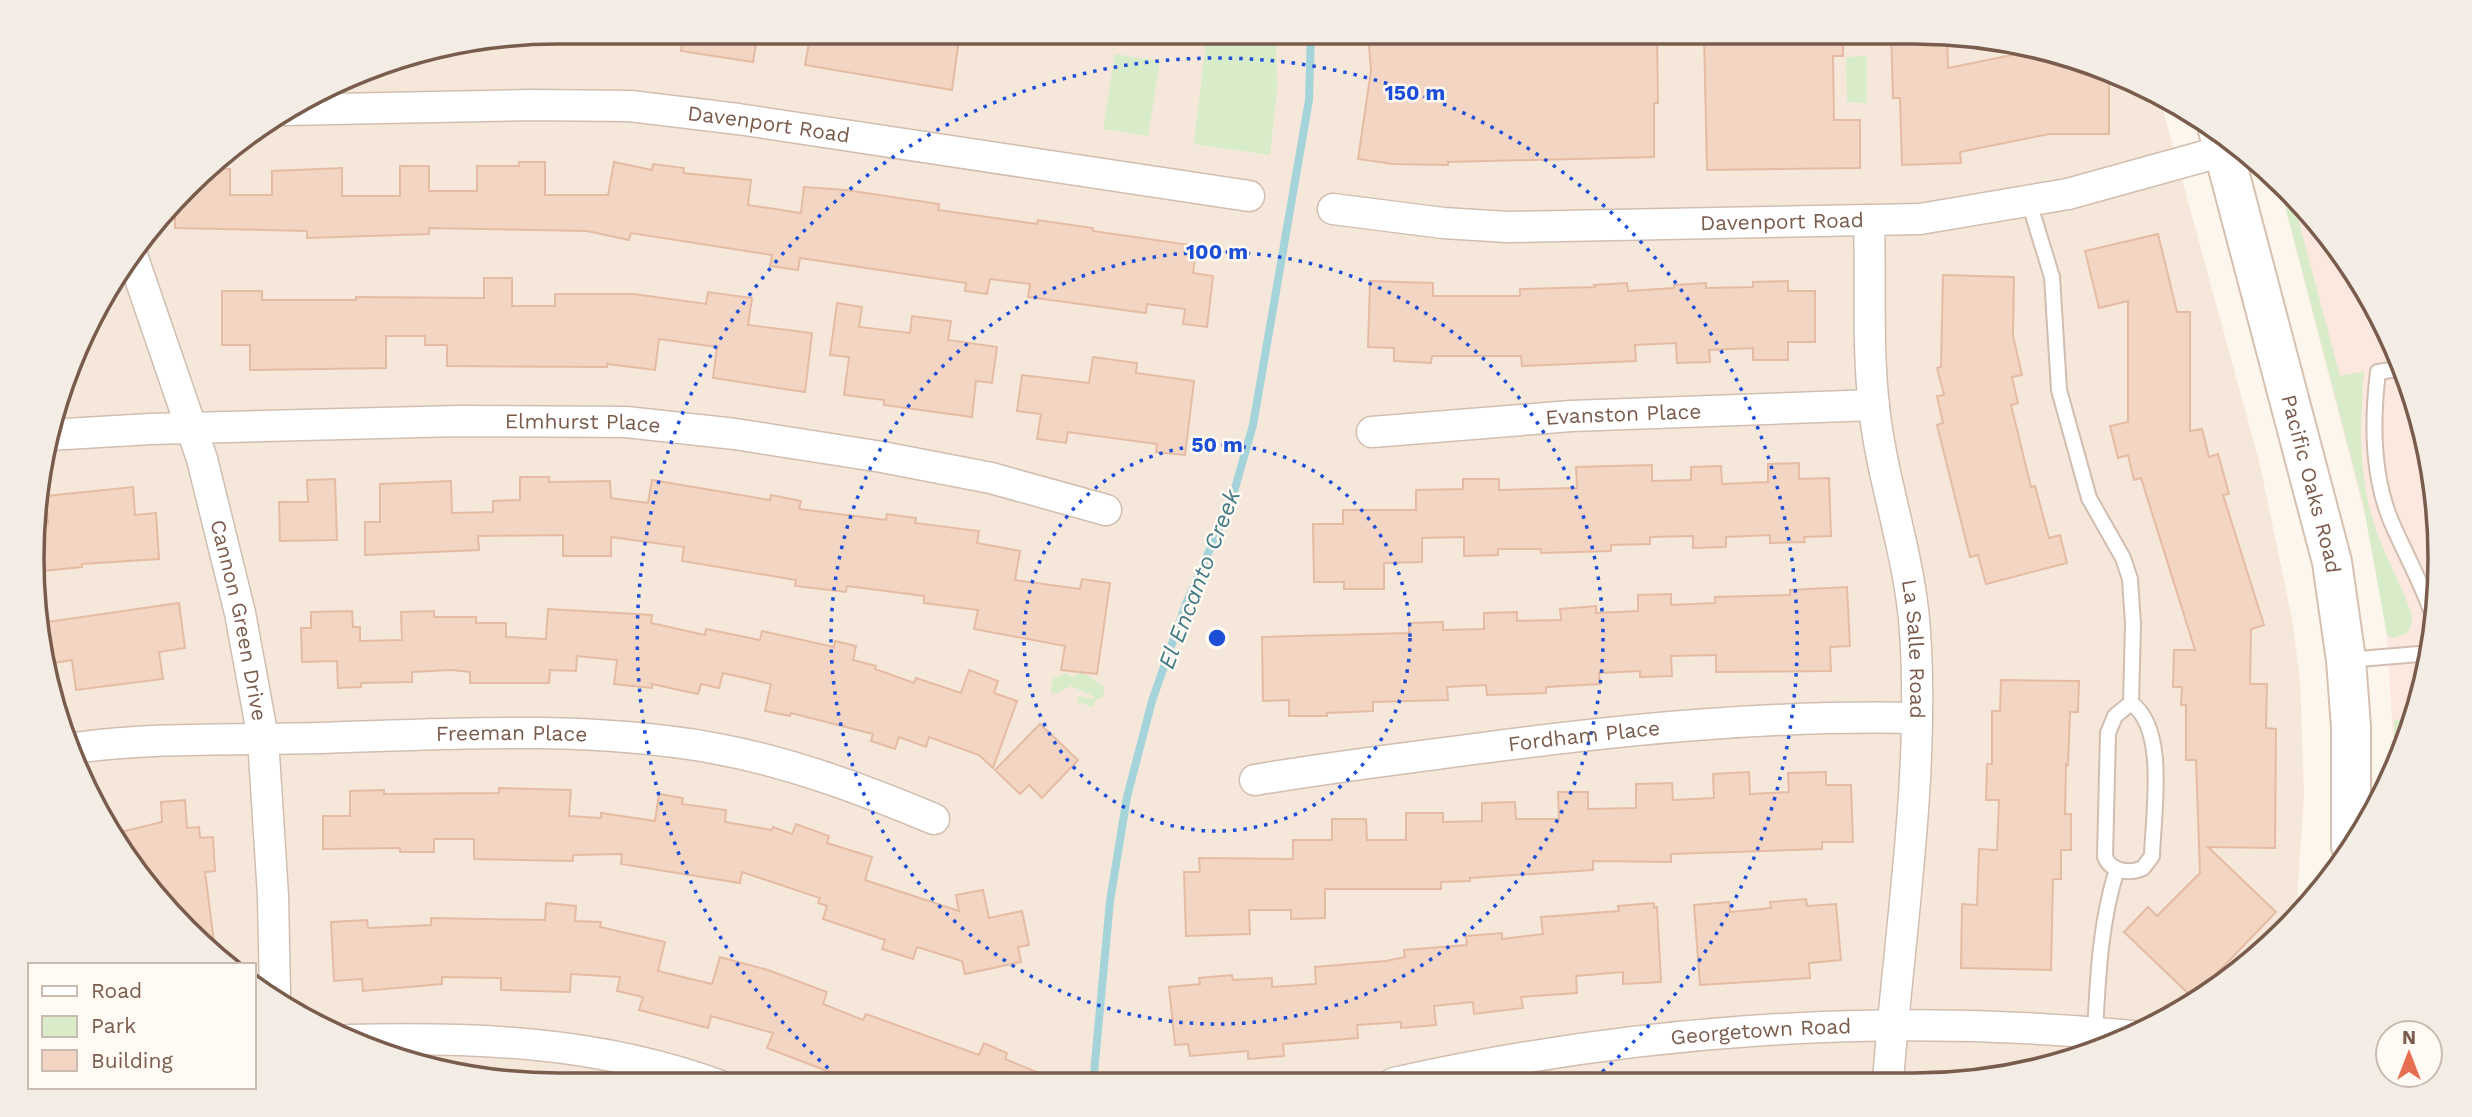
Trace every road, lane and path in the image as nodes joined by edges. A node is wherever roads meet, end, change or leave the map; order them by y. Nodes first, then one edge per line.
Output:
1 (308, 109) edge
2 (2220, 145) edge
3 (2229, 152) edge
4 (1249, 196) dead end
5 (2029, 202) junction
6 (1333, 209) dead end
7 (1869, 221) junction
8 (135, 267) edge
9 (2392, 370) edge
10 (1874, 405) junction
11 (192, 428) junction
12 (1372, 432) dead end
13 (59, 435) edge
14 (1106, 510) dead end
15 (2426, 602) edge
16 (2419, 654) edge
17 (2346, 660) junction
18 (2131, 703) junction
19 (1917, 718) junction
20 (263, 738) junction
21 (80, 747) edge
22 (1255, 780) dead end
23 (934, 819) dead end
24 (2357, 820) edge
25 (2117, 869) junction
26 (275, 987) edge
27 (1892, 1026) junction
28 (2095, 1032) junction
29 (2111, 1034) edge
30 (376, 1040) edge
31 (678, 1073) edge
32 (1446, 1073) edge
33 (1889, 1073) edge

1 - 4 street, Davenport Road
2 - 5 street, Davenport Road
3 - 17 street, Pacific Oaks Road
5 - 7 street, Davenport Road
5 - 18 lane
6 - 7 street, Davenport Road
7 - 10 street, La Salle Road
8 - 11 street, Cannon Green Drive
9 - 15 lane
10 - 12 street, Evanston Place
10 - 19 street, La Salle Road
11 - 13 street, Elmhurst Place
11 - 14 street, Elmhurst Place
11 - 20 street, Cannon Green Drive
16 - 17 lane
17 - 24 street, Pacific Oaks Road
18 - 25 lane
18 - 25 lane
19 - 22 street, Fordham Place
19 - 27 street, La Salle Road
20 - 21 street, Freeman Place
20 - 23 street, Freeman Place
20 - 26 street, Cannon Green Drive
25 - 28 lane
27 - 28 street, Georgetown Road
27 - 32 street, Georgetown Road
27 - 33 street, La Salle Road
28 - 29 street, Georgetown Road
30 - 31 street

